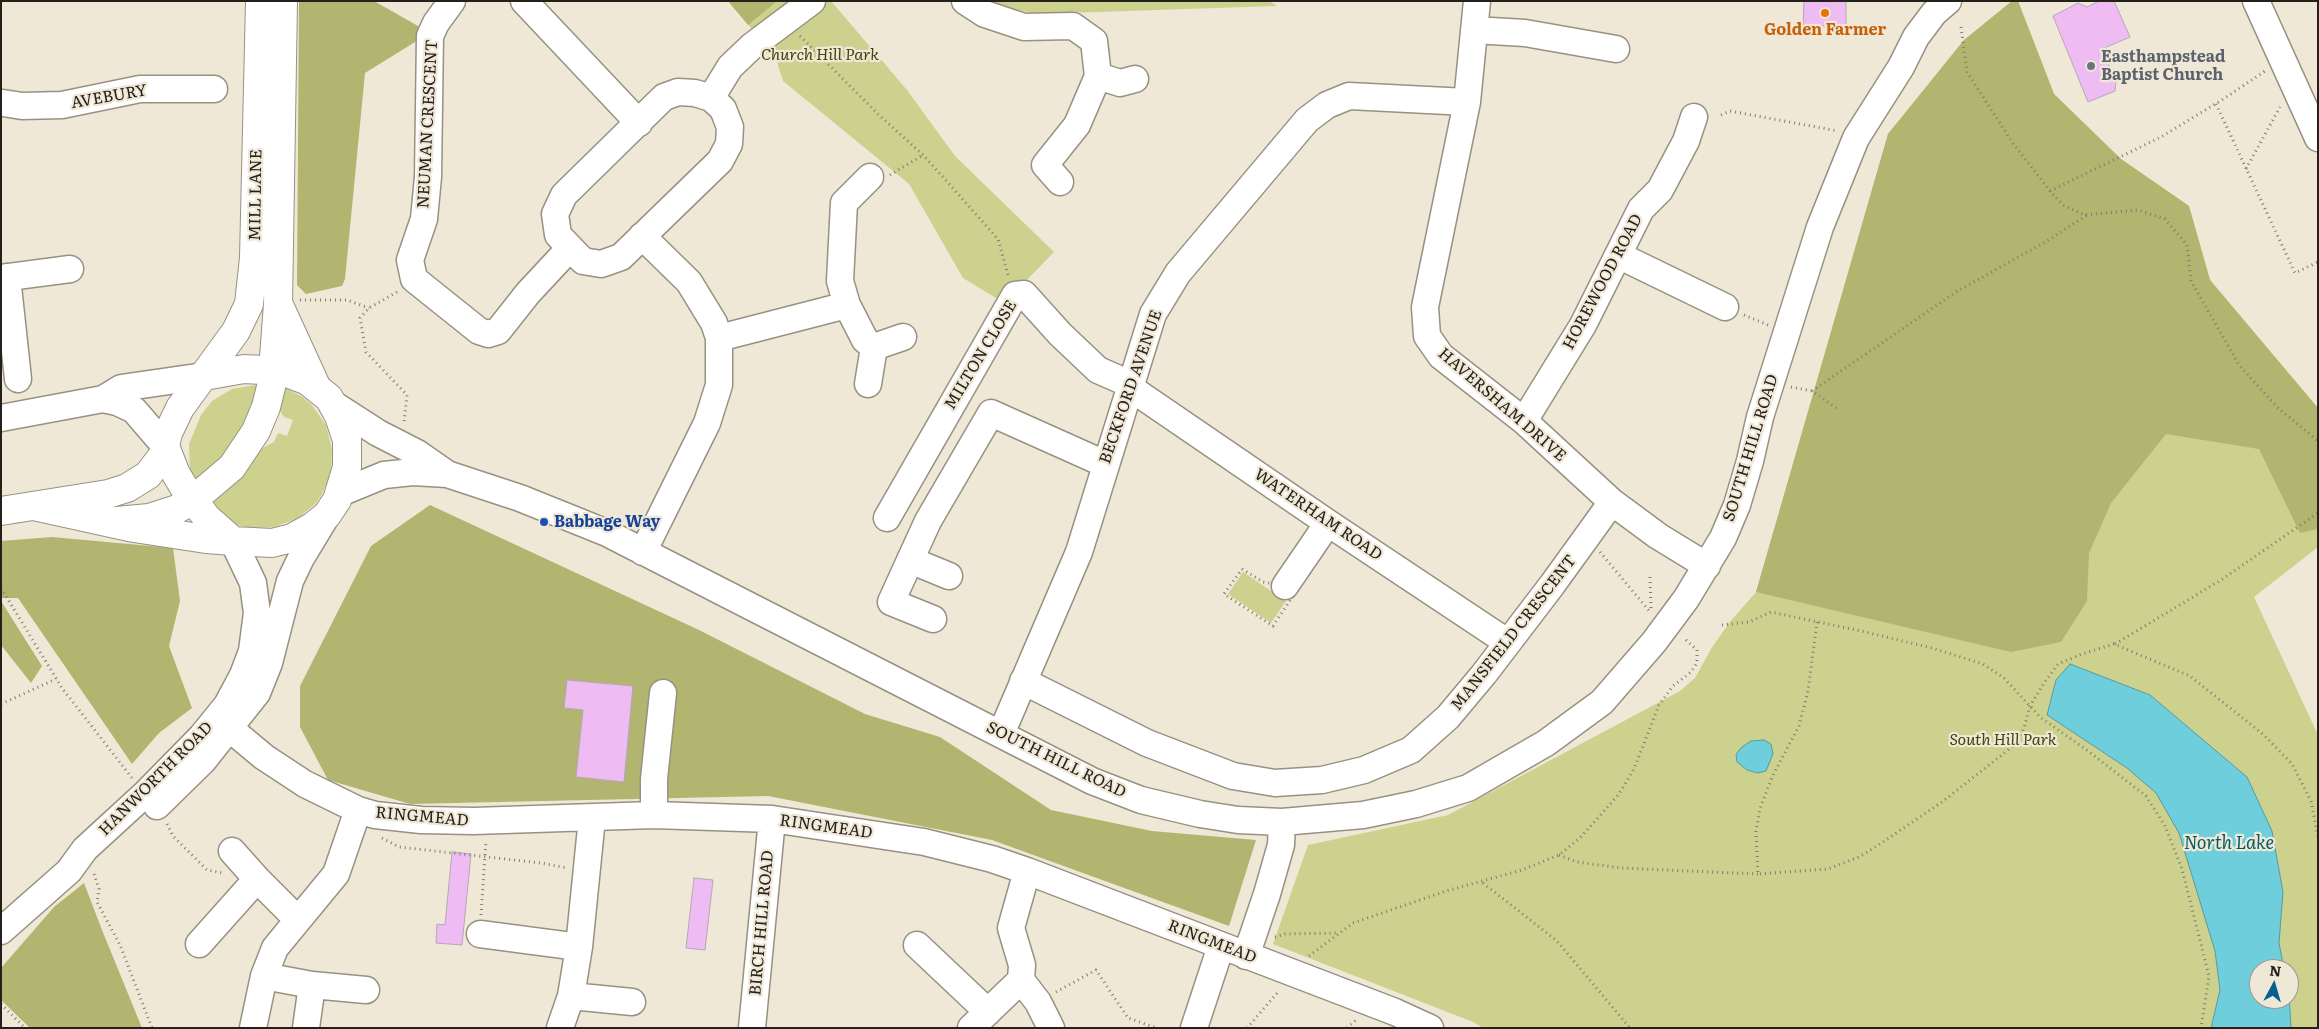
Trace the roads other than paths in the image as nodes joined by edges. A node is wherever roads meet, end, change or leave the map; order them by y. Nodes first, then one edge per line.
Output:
1 (260, 1) edge
2 (283, 1) edge
3 (452, 1) edge
4 (524, 1) edge
5 (812, 1) edge
6 (965, 1) edge
7 (1477, 1) edge
8 (2256, 1) edge
9 (1935, 5) edge
10 (1474, 30) junction
11 (1616, 49) dead end
12 (1098, 76) junction
13 (1135, 80) dead end
14 (214, 89) dead end
15 (711, 98) junction
16 (2300, 100) edge
17 (1467, 102) junction
18 (2, 103) edge
19 (1694, 117) dead end
20 (639, 123) junction
21 (2318, 138) edge
22 (1044, 175) dead end
23 (876, 179) road end
24 (642, 236) junction
25 (569, 249) junction
26 (1618, 256) junction
27 (70, 269) dead end
28 (4, 277) edge
29 (288, 302) junction
30 (847, 305) junction
31 (1725, 308) road end
32 (903, 337) dead end
33 (719, 338) junction
34 (874, 347) junction
35 (273, 370) junction
36 (204, 376) junction
37 (18, 379) dead end
38 (868, 384) dead end
39 (1130, 386) junction
40 (325, 395) junction
41 (103, 399) junction
42 (1, 418) edge
43 (1524, 421) junction
44 (166, 448) junction
45 (1105, 464) junction
46 (447, 474) junction
47 (193, 500) junction
48 (1612, 502) junction
49 (334, 504) junction
50 (34, 506) junction
51 (1, 511) edge
52 (887, 518) dead end
53 (106, 522) junction
54 (1328, 523) junction
55 (233, 541) junction
56 (643, 552) junction
57 (910, 560) junction
58 (1707, 566) junction
59 (949, 576) dead end
60 (1285, 586) road end
61 (934, 619) dead end
62 (1507, 642) junction
63 (1022, 682) junction
64 (257, 693) junction
65 (663, 693) dead end
66 (223, 724) junction
67 (1001, 734) junction
68 (264, 758) junction
69 (358, 810) junction
70 (654, 816) junction
71 (592, 818) junction
72 (772, 818) junction
73 (1282, 822) junction
74 (232, 851) dead end
75 (1027, 871) junction
76 (257, 879) junction
77 (298, 918) junction
78 (1, 931) edge
79 (480, 934) road end
80 (199, 944) dead end
81 (917, 945) dead end
82 (1221, 946) junction
83 (579, 947) junction
84 (1252, 958) junction
85 (264, 976) junction
86 (1021, 980) junction
87 (312, 985) junction
88 (366, 990) dead end
89 (571, 996) junction
90 (632, 1002) dead end
91 (980, 1020) edge
92 (253, 1028) edge
93 (306, 1028) edge
94 (560, 1028) edge
95 (752, 1028) edge
96 (1051, 1028) edge
97 (1194, 1028) edge
98 (1430, 1028) edge

1 - 36 main road, MILL LANE
2 - 29 main road, MILL LANE
3 - 25 street, NEUMAN CRESCENT
4 - 20 street
5 - 15 street
6 - 12 street
7 - 10 street, HAVERSHAM DRIVE
8 - 16 street
9 - 58 street, SOUTH HILL ROAD
10 - 11 street
10 - 17 street, HAVERSHAM DRIVE
12 - 13 street
12 - 22 street
14 - 18 street, AVEBURY
15 - 20 street
15 - 24 street
16 - 21 street
17 - 39 street, BECKFORD AVENUE
17 - 43 street, HAVERSHAM DRIVE
19 - 26 street, HOREWOOD ROAD
20 - 25 street
23 - 30 street
24 - 25 street
24 - 33 street
26 - 31 street
26 - 43 street, HOREWOOD ROAD
27 - 28 street
28 - 37 street
29 - 35 main road, MILL LANE
29 - 40 main road, MILL LANE
30 - 33 street
30 - 34 street
32 - 34 street
33 - 56 street
34 - 38 street
35 - 36 main road
35 - 40 main road
35 - 47 main road, MILL LANE
36 - 41 street
36 - 44 main road, MILL LANE
39 - 45 street, BECKFORD AVENUE
39 - 52 street, MILTON CLOSE
39 - 54 street, WATERHAM ROAD
40 - 46 street, SOUTH HILL ROAD
40 - 49 main road, MILL LANE
41 - 42 street
41 - 44 street
43 - 48 street, HAVERSHAM DRIVE
44 - 47 main road
44 - 50 main road
45 - 57 street
45 - 63 street, BECKFORD AVENUE
46 - 49 street
46 - 56 street, SOUTH HILL ROAD
47 - 53 main road, MILL LANE
47 - 55 main road
48 - 58 street, HAVERSHAM DRIVE
48 - 62 street, MANSFIELD CRESCENT
49 - 55 main road
49 - 64 street, HANWORTH ROAD
50 - 51 main road
50 - 53 main road
53 - 55 main road
54 - 60 street
54 - 62 street, WATERHAM ROAD
55 - 66 street, HANWORTH ROAD
56 - 67 street, SOUTH HILL ROAD
57 - 59 street
57 - 61 street
58 - 73 street, SOUTH HILL ROAD
62 - 63 street, MANSFIELD CRESCENT
63 - 67 street, BECKFORD AVENUE
64 - 66 street, HANWORTH ROAD
64 - 68 street
65 - 70 street
66 - 68 street, RINGMEAD
66 - 78 street, HANWORTH ROAD
67 - 73 street, SOUTH HILL ROAD
68 - 69 street, RINGMEAD
69 - 71 street, RINGMEAD
69 - 77 street
70 - 71 street, RINGMEAD
70 - 72 street, RINGMEAD
71 - 83 street
72 - 75 street, RINGMEAD
72 - 95 street, BIRCH HILL ROAD
73 - 84 street
74 - 76 street
75 - 82 street, RINGMEAD
75 - 86 street
76 - 77 street
76 - 80 street
77 - 85 street
79 - 83 street
81 - 91 street
82 - 84 street, RINGMEAD
82 - 97 street
83 - 89 street
84 - 98 street, RINGMEAD
85 - 87 street
85 - 92 street
86 - 91 street
86 - 96 street
87 - 88 street
87 - 93 street
89 - 90 street
89 - 94 street

